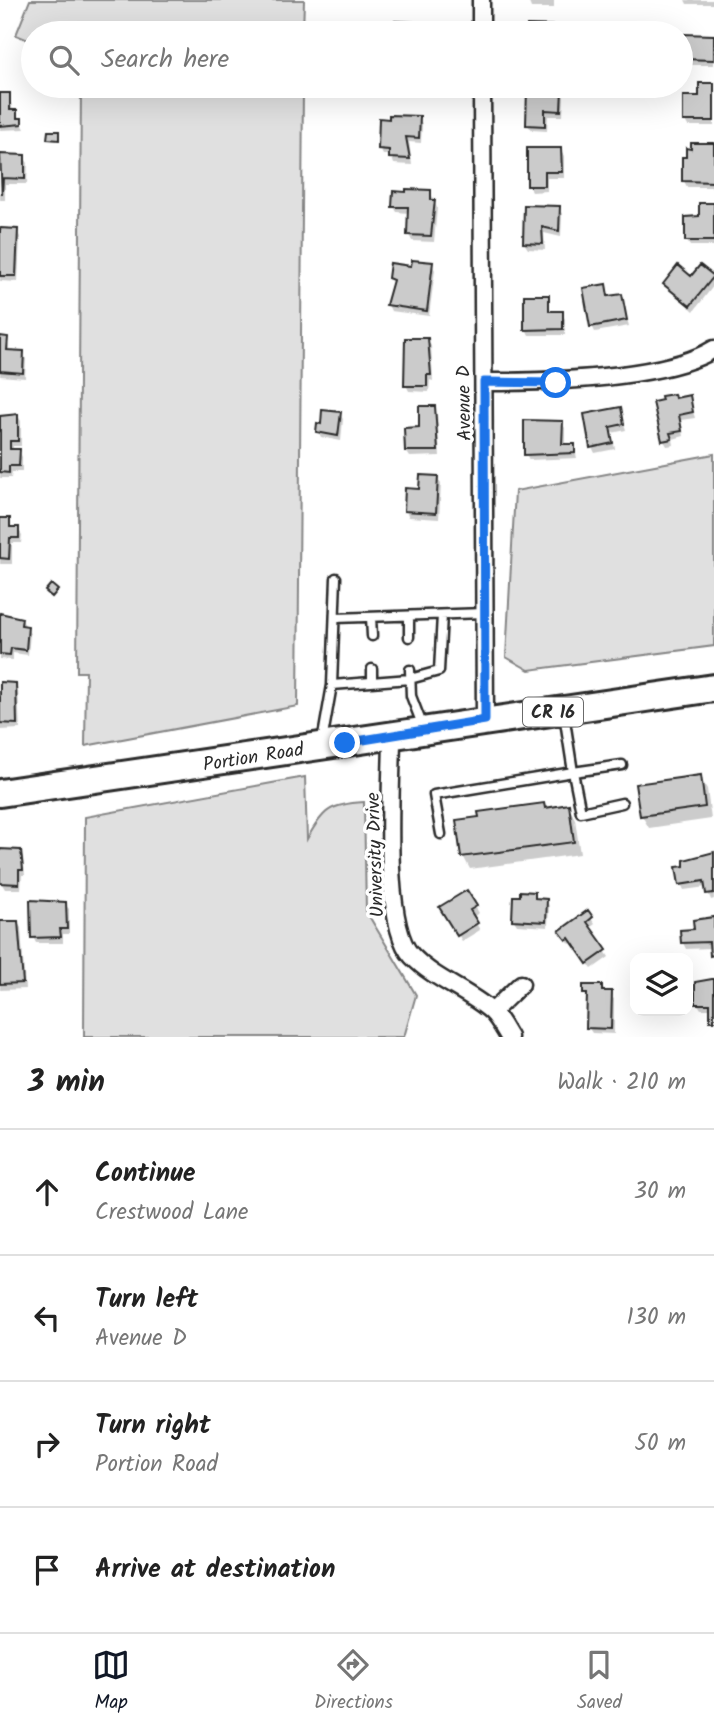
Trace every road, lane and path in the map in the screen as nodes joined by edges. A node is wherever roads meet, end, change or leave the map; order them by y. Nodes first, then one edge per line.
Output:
1 (481, 0) edge
2 (481, 21) edge
3 (482, 98) edge
4 (714, 349) edge
5 (484, 382) junction
6 (336, 578) dead end
7 (485, 613) junction
8 (442, 615) junction
9 (409, 616) junction
10 (371, 617) junction
11 (335, 618) junction
12 (372, 636) dead end
13 (409, 637) dead end
14 (372, 669) dead end
15 (410, 675) junction
16 (372, 682) junction
17 (332, 685) junction
18 (714, 688) edge
19 (563, 711) junction
20 (485, 720) junction
21 (425, 730) junction
22 (392, 736) junction
23 (321, 746) junction
24 (622, 765) dead end
25 (573, 772) junction
26 (0, 793) edge
27 (622, 803) dead end
28 (441, 834) dead end
29 (521, 984) dead end
30 (492, 1012) junction
31 (509, 1037) edge

1 - 2 street
3 - 5 street, Avenue D
4 - 5 street
5 - 7 street, Avenue D
6 - 11 lane
7 - 8 lane
7 - 20 street, Avenue D
8 - 9 lane
8 - 15 lane
9 - 10 lane
9 - 13 lane
10 - 11 lane
10 - 12 lane
11 - 17 lane
14 - 16 lane
15 - 16 lane
15 - 21 lane
16 - 17 lane
17 - 23 lane
18 - 19 main road, Portion Road / CR 16
19 - 20 main road, Portion Road / CR 16
19 - 25 lane
20 - 21 main road, Portion Road / CR 16
21 - 22 main road, Portion Road / CR 16
22 - 23 main road, Portion Road / CR 16
22 - 30 street, University Drive
23 - 26 main road, Portion Road / CR 16
24 - 25 lane
25 - 27 lane
25 - 28 lane
29 - 30 street
30 - 31 street, University Drive

